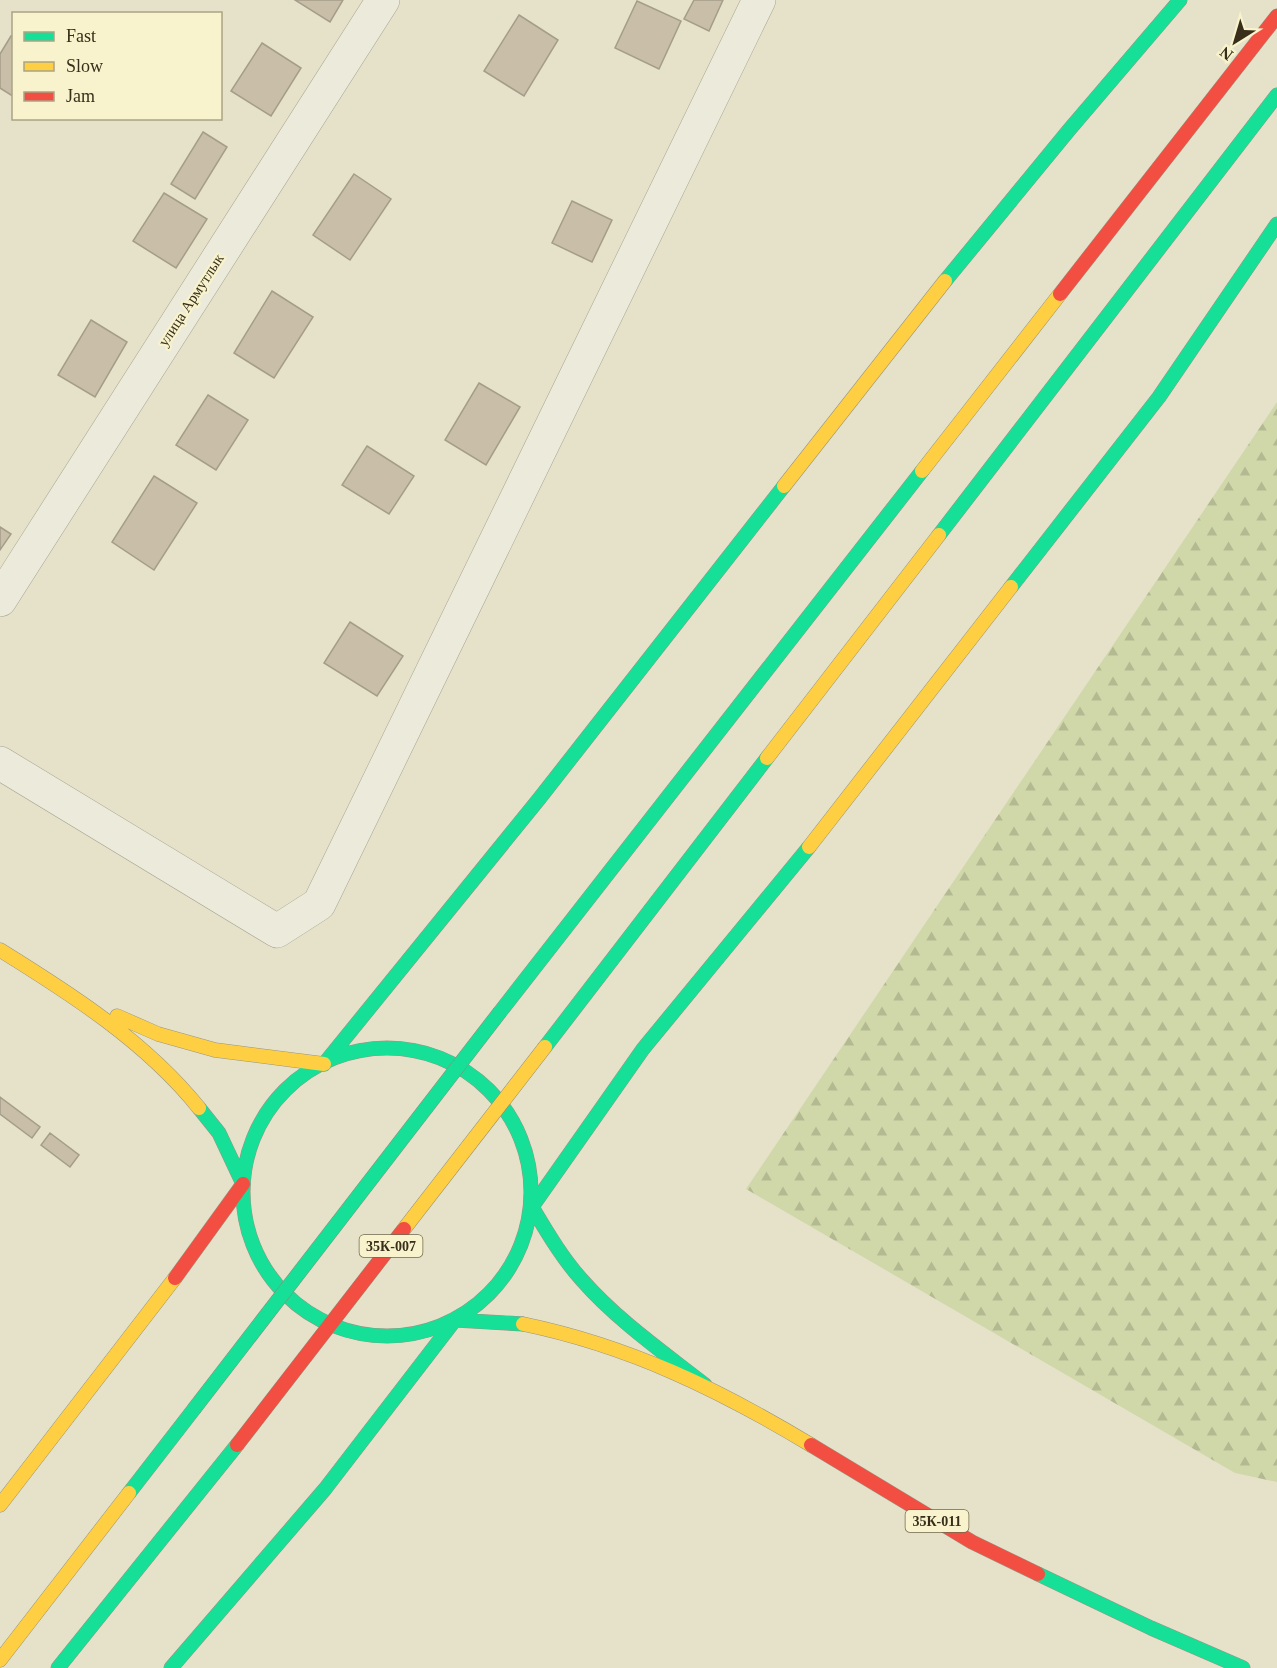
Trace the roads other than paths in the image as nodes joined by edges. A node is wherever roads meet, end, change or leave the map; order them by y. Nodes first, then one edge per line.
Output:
1 (383, 0) edge
2 (759, 0) edge
3 (1180, 0) edge
4 (1277, 16) edge
5 (1277, 95) edge
6 (1277, 224) edge
7 (0, 600) edge
8 (0, 763) edge
9 (0, 950) edge
10 (77, 998) junction
11 (324, 1064) junction
12 (243, 1184) junction
13 (532, 1207) junction
14 (455, 1320) junction
15 (705, 1386) junction
16 (0, 1505) edge
17 (0, 1660) edge
18 (58, 1668) edge
19 (171, 1668) edge
20 (1242, 1668) edge

1 - 7 street, улица Армутлык
2 - 8 street
3 - 11 main road
4 - 17 main road, bridge
5 - 18 main road, 35К-007, bridge
6 - 13 main road
9 - 10 main road
10 - 11 main road
10 - 12 main road
11 - 12 main road
11 - 13 main road
12 - 14 main road
12 - 16 main road
13 - 14 main road
13 - 15 main road, 35К-011
14 - 15 main road
14 - 19 main road
15 - 20 main road, 35К-011

